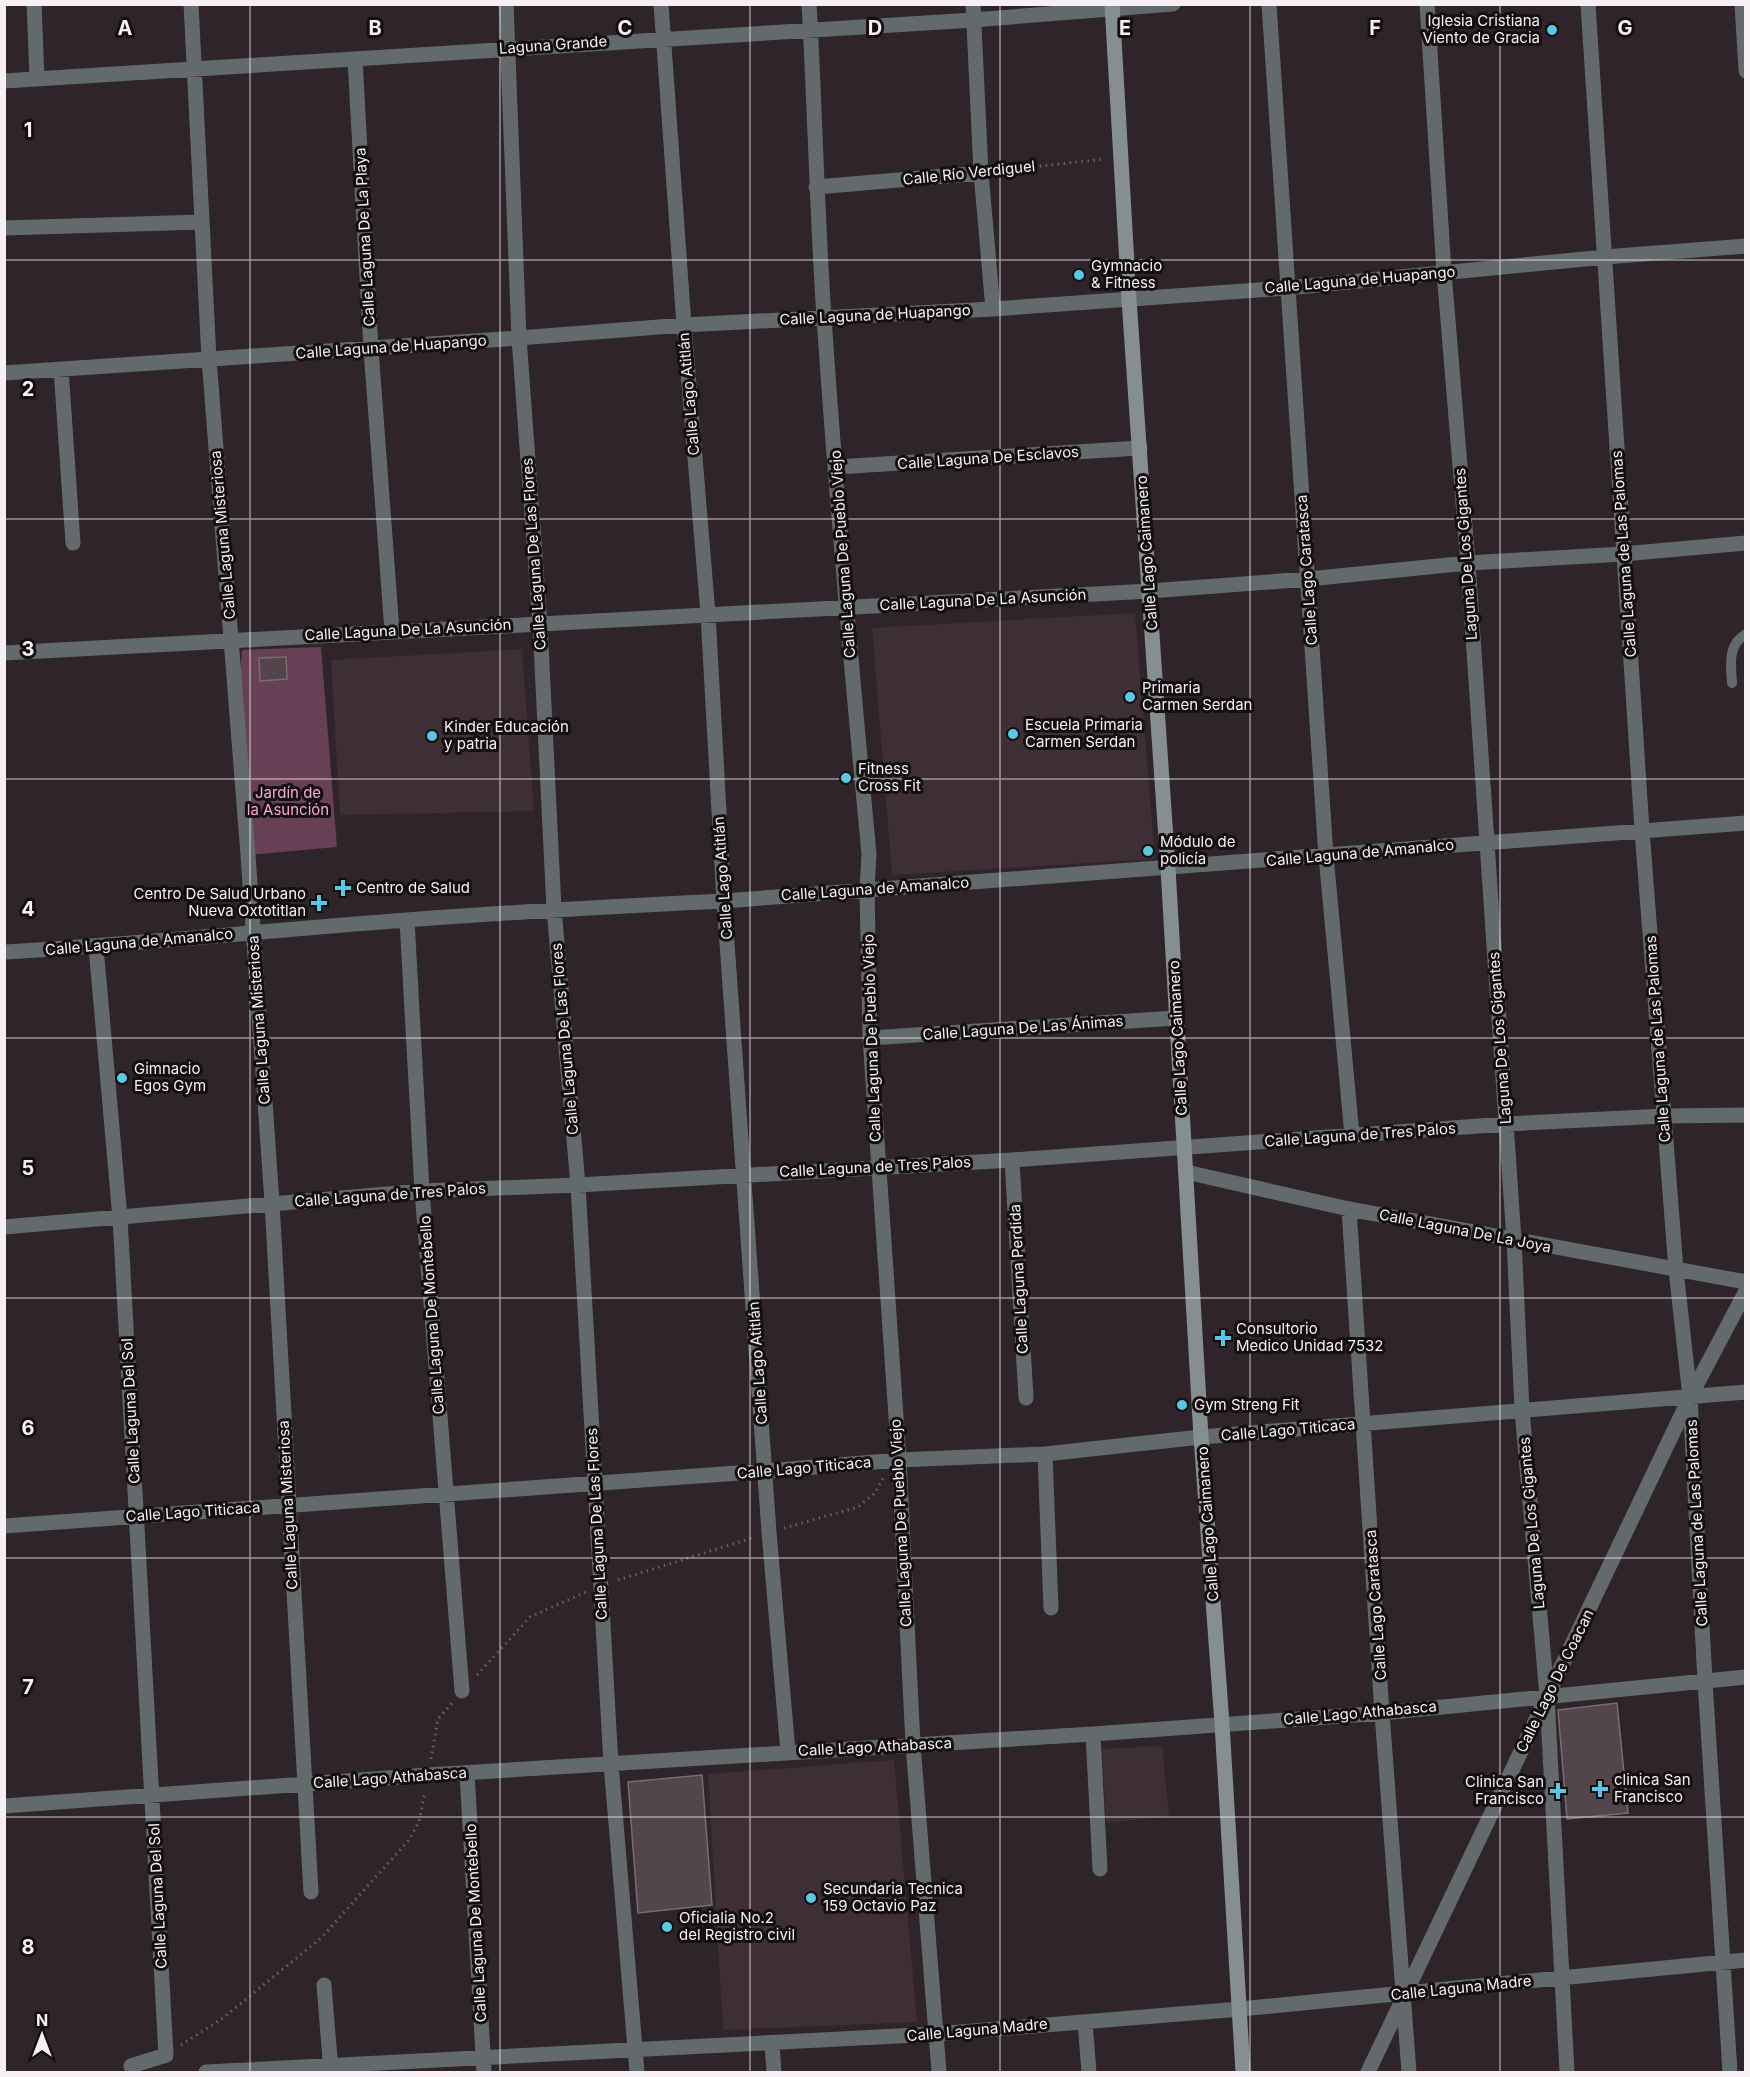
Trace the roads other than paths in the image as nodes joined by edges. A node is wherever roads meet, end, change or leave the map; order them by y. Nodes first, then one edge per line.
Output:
1 (34, 4) edge
2 (191, 4) edge
3 (506, 4) edge
4 (661, 4) edge
5 (809, 4) edge
6 (1173, 4) edge
7 (1269, 4) edge
8 (1427, 4) edge
9 (1588, 4) edge
10 (1742, 4) edge
11 (1112, 6) edge
12 (973, 12) edge
13 (811, 29) junction
14 (663, 38) junction
15 (509, 48) junction
16 (355, 59) junction
17 (195, 68) junction
18 (1746, 71) edge
19 (37, 79) junction
20 (4, 81) edge
21 (981, 173) junction
22 (816, 187) junction
23 (202, 222) junction
24 (4, 228) edge
25 (1746, 246) edge
26 (1605, 257) junction
27 (1444, 272) junction
28 (1287, 288) junction
29 (1129, 299) junction
30 (993, 309) junction
31 (824, 318) junction
32 (684, 325) junction
33 (519, 339) junction
34 (371, 349) junction
35 (209, 359) junction
36 (61, 369) junction
37 (4, 373) edge
38 (1140, 448) junction
39 (836, 467) junction
40 (73, 543) dead end
41 (1746, 543) edge
42 (1623, 554) junction
43 (1468, 563) junction
44 (1308, 579) junction
45 (1150, 591) junction
46 (846, 608) junction
47 (708, 614) junction
48 (540, 624) junction
49 (392, 631) junction
50 (1746, 634) edge
51 (231, 639) junction
52 (4, 653) edge
53 (1732, 683) dead end
54 (1746, 823) edge
55 (1642, 830) junction
56 (1485, 842) junction
57 (1326, 856) junction
58 (1168, 868) junction
59 (867, 889) junction
60 (724, 901) junction
61 (554, 909) junction
62 (406, 920) junction
63 (253, 933) junction
64 (96, 947) junction
65 (4, 952) edge
66 (1176, 1018) junction
67 (870, 1038) junction
68 (1746, 1115) edge
69 (1664, 1116) junction
70 (1506, 1124) junction
71 (1352, 1135) junction
72 (1185, 1149) junction
73 (1012, 1160) junction
74 (878, 1167) junction
75 (1186, 1173) junction
76 (743, 1175) junction
77 (578, 1185) junction
78 (422, 1191) junction
79 (272, 1203) junction
80 (1349, 1209) junction
81 (120, 1218) junction
82 (4, 1227) edge
83 (1514, 1240) junction
84 (1676, 1270) junction
85 (1746, 1282) edge
86 (1746, 1291) edge
87 (1746, 1392) edge
88 (1690, 1396) junction
89 (1026, 1398) dead end
90 (1522, 1410) junction
91 (1364, 1424) junction
92 (1202, 1437) junction
93 (1045, 1454) junction
94 (899, 1460) junction
95 (766, 1471) junction
96 (595, 1483) junction
97 (446, 1494) junction
98 (288, 1505) junction
99 (136, 1516) junction
100 (4, 1526) edge
101 (1051, 1608) dead end
102 (1746, 1677) edge
103 (1705, 1680) junction
104 (462, 1691) road end
105 (1547, 1696) junction
106 (1382, 1713) junction
107 (1222, 1724) junction
108 (1093, 1734) junction
109 (913, 1744) junction
110 (788, 1752) junction
111 (611, 1764) junction
112 (467, 1773) junction
113 (304, 1785) junction
114 (152, 1796) junction
115 (4, 1806) edge
116 (1100, 1869) dead end
117 (311, 1892) dead end
118 (1746, 1960) edge
119 (1722, 1963) junction
120 (1562, 1978) junction
121 (324, 1986) dead end
122 (1404, 1994) junction
123 (1240, 2009) junction
124 (1085, 2022) junction
125 (936, 2034) junction
126 (772, 2044) junction
127 (636, 2051) junction
128 (484, 2065) edge
129 (331, 2069) edge
130 (133, 2073) edge
131 (206, 2073) edge
132 (637, 2073) edge
133 (774, 2073) edge
134 (939, 2073) edge
135 (1089, 2073) edge
136 (1243, 2073) edge
137 (1368, 2073) edge
138 (1409, 2073) edge
139 (1567, 2073) edge
140 (1730, 2073) edge

1 - 19 street
2 - 17 street, Calle Laguna Misteriosa
3 - 15 street, Calle Laguna De Las Flores
4 - 14 street, Calle Lago Atitlán
5 - 13 street, Calle Laguna De Pueblo Viejo
6 - 11 street, Laguna Grande
7 - 28 street, Calle Lago Caratasca
8 - 27 street, Laguna De Los Gigantes
9 - 26 street, Calle Laguna de Las Palomas
10 - 18 street
11 - 12 street, Laguna Grande
11 - 29 street, Calle Lago Caimanero
12 - 13 street, Laguna Grande
12 - 21 street
13 - 14 street, Laguna Grande
13 - 22 street, Calle Laguna De Pueblo Viejo
14 - 15 street, Laguna Grande
14 - 32 street, Calle Lago Atitlán
15 - 16 street, Laguna Grande
15 - 33 street, Calle Laguna De Las Flores
16 - 17 street, Laguna Grande
16 - 34 street, Calle Laguna De La Playa
17 - 19 street, Laguna Grande
17 - 23 street, Calle Laguna Misteriosa
19 - 20 street, Laguna Grande
21 - 22 street, Calle Río Verdiguel
21 - 30 street
22 - 31 street, Calle Laguna De Pueblo Viejo
23 - 24 street
23 - 35 street, Calle Laguna Misteriosa
25 - 26 street, Calle Laguna de Huapango
26 - 27 street, Calle Laguna de Huapango
26 - 42 street, Calle Laguna de Las Palomas
27 - 28 street, Calle Laguna de Huapango
27 - 43 street, Laguna De Los Gigantes
28 - 29 street, Calle Laguna de Huapango
28 - 44 street, Calle Lago Caratasca
29 - 30 street, Calle Laguna de Huapango
29 - 38 street, Calle Lago Caimanero
30 - 31 street, Calle Laguna de Huapango
31 - 32 street, Calle Laguna de Huapango
31 - 39 street, Calle Laguna De Pueblo Viejo
32 - 33 street, Calle Laguna de Huapango
32 - 47 street, Calle Lago Atitlán
33 - 34 street, Calle Laguna de Huapango
33 - 48 street, Calle Laguna De Las Flores
34 - 35 street, Calle Laguna de Huapango
34 - 49 street, Calle Laguna De La Playa
35 - 36 street, Calle Laguna de Huapango
35 - 51 street, Calle Laguna Misteriosa
36 - 37 street, Calle Laguna de Huapango
36 - 40 street
38 - 39 street, Calle Laguna De Esclavos
38 - 45 street, Calle Lago Caimanero
39 - 46 street, Calle Laguna De Pueblo Viejo
41 - 42 street, Calle Laguna De La Asunción
42 - 43 street, Calle Laguna De La Asunción
42 - 55 street, Calle Laguna de Las Palomas
43 - 44 street, Calle Laguna De La Asunción
43 - 56 street, Laguna De Los Gigantes
44 - 45 street, Calle Laguna De La Asunción
44 - 57 street, Calle Lago Caratasca
45 - 46 street, Calle Laguna De La Asunción
45 - 58 street, Calle Lago Caimanero
46 - 47 street, Calle Laguna De La Asunción
46 - 59 street, Calle Laguna De Pueblo Viejo
47 - 48 street, Calle Laguna De La Asunción
47 - 60 street, Calle Lago Atitlán
48 - 49 street, Calle Laguna De La Asunción
48 - 61 street, Calle Laguna De Las Flores
49 - 51 street, Calle Laguna De La Asunción
50 - 53 lane
51 - 52 street, Calle Laguna De La Asunción
51 - 63 street, Calle Laguna Misteriosa
54 - 55 street, Calle Laguna de Amanalco
55 - 56 street, Calle Laguna de Amanalco
55 - 69 street, Calle Laguna de Las Palomas
56 - 57 street, Calle Laguna de Amanalco
56 - 70 street, Laguna De Los Gigantes
57 - 58 street, Calle Laguna de Amanalco
57 - 71 street, Calle Lago Caratasca
58 - 59 street, Calle Laguna de Amanalco
58 - 66 street, Calle Lago Caimanero
59 - 60 street, Calle Laguna de Amanalco
59 - 67 street, Calle Laguna De Pueblo Viejo
60 - 61 street, Calle Laguna de Amanalco
60 - 76 street, Calle Lago Atitlán
61 - 62 street, Calle Laguna de Amanalco
61 - 77 street, Calle Laguna De Las Flores
62 - 63 street, Calle Laguna de Amanalco
62 - 78 street, Calle Laguna De Montebello
63 - 64 street, Calle Laguna de Amanalco
63 - 79 street, Calle Laguna Misteriosa
64 - 65 street, Calle Laguna de Amanalco
64 - 81 street, Calle Laguna Del Sol
66 - 67 street, Calle Laguna De Las Ánimas
66 - 72 street, Calle Lago Caimanero
67 - 74 street, Calle Laguna De Pueblo Viejo
68 - 69 street, Calle Laguna de Tres Palos
69 - 70 street, Calle Laguna de Tres Palos
69 - 84 street, Calle Laguna de Las Palomas
70 - 71 street, Calle Laguna de Tres Palos
70 - 83 street, Laguna De Los Gigantes
71 - 72 street, Calle Laguna de Tres Palos
72 - 73 street, Calle Laguna de Tres Palos
72 - 75 street, Calle Lago Caimanero
73 - 74 street, Calle Laguna de Tres Palos
73 - 89 street, Calle Laguna Perdida
74 - 76 street, Calle Laguna de Tres Palos
74 - 94 street, Calle Laguna De Pueblo Viejo
75 - 80 street, Calle Laguna De La Joya
75 - 92 street, Calle Lago Caimanero
76 - 77 street, Calle Laguna de Tres Palos
76 - 95 street, Calle Lago Atitlán
77 - 78 street, Calle Laguna de Tres Palos
77 - 96 street, Calle Laguna De Las Flores
78 - 79 street, Calle Laguna de Tres Palos
78 - 97 street, Calle Laguna De Montebello
79 - 81 street, Calle Laguna de Tres Palos
79 - 98 street, Calle Laguna Misteriosa
80 - 83 street, Calle Laguna De La Joya
80 - 91 street, Calle Lago Caratasca
81 - 82 street, Calle Laguna de Tres Palos
81 - 99 street, Calle Laguna Del Sol
83 - 84 street, Calle Laguna De La Joya
83 - 90 street, Laguna De Los Gigantes
84 - 85 street, Calle Laguna De La Joya
84 - 88 street, Calle Laguna de Las Palomas
86 - 88 street, Calle Lago De Coacan
87 - 88 street, Calle Lago Titicaca
88 - 90 street, Calle Lago Titicaca
88 - 103 street, Calle Laguna de Las Palomas
88 - 105 street, Calle Lago De Coacan
90 - 91 street, Calle Lago Titicaca
90 - 105 street, Laguna De Los Gigantes
91 - 92 street, Calle Lago Titicaca
91 - 106 street, Calle Lago Caratasca
92 - 93 street, Calle Lago Titicaca
92 - 107 street, Calle Lago Caimanero
93 - 94 street, Calle Lago Titicaca
93 - 101 street
94 - 95 street, Calle Lago Titicaca
94 - 109 street, Calle Laguna De Pueblo Viejo
95 - 96 street, Calle Lago Titicaca
95 - 110 street, Calle Lago Atitlán
96 - 97 street, Calle Lago Titicaca
96 - 111 street, Calle Laguna De Las Flores
97 - 98 street, Calle Lago Titicaca
97 - 104 street, Calle Laguna De Montebello
98 - 99 street, Calle Lago Titicaca
98 - 113 street, Calle Laguna Misteriosa
99 - 100 street, Calle Lago Titicaca
99 - 114 street, Calle Laguna Del Sol
102 - 103 street, Calle Lago Athabasca
103 - 105 street, Calle Lago Athabasca
103 - 119 street, Calle Laguna de Las Palomas
105 - 106 street, Calle Lago Athabasca
105 - 120 street, Laguna De Los Gigantes
105 - 122 street, Calle Lago De Coacan
106 - 107 street, Calle Lago Athabasca
106 - 122 street, Calle Lago Caratasca
107 - 108 street, Calle Lago Athabasca
107 - 123 street, Calle Lago Caimanero
108 - 109 street, Calle Lago Athabasca
108 - 116 street
109 - 110 street, Calle Lago Athabasca
109 - 125 street, Calle Laguna De Pueblo Viejo
110 - 111 street, Calle Lago Athabasca
111 - 112 street, Calle Lago Athabasca
111 - 127 street, Calle Laguna De Las Flores
112 - 113 street, Calle Lago Athabasca
112 - 128 street, Calle Laguna De Montebello
113 - 114 street, Calle Lago Athabasca
113 - 117 street, Calle Laguna Misteriosa
114 - 115 street, Calle Lago Athabasca
114 - 130 street, Calle Laguna Del Sol
118 - 119 street, Calle Laguna Madre
119 - 120 street, Calle Laguna Madre
119 - 140 street, Calle Laguna de Las Palomas
120 - 122 street, Calle Laguna Madre
120 - 139 street, Laguna De Los Gigantes
121 - 129 street
122 - 123 street, Calle Laguna Madre
122 - 137 street, Calle Lago De Coacan
122 - 138 street, Calle Lago Caratasca
123 - 124 street, Calle Laguna Madre
123 - 136 street, Calle Lago Caimanero
124 - 125 street, Calle Laguna Madre
124 - 135 street
125 - 126 street, Calle Laguna Madre
125 - 134 street, Calle Laguna De Pueblo Viejo
126 - 127 street, Calle Laguna Madre
126 - 133 street
127 - 128 street, Calle Laguna Madre
127 - 132 street, Calle Laguna De Las Flores
128 - 129 street, Calle Laguna Madre
129 - 131 street, Calle Laguna Madre

